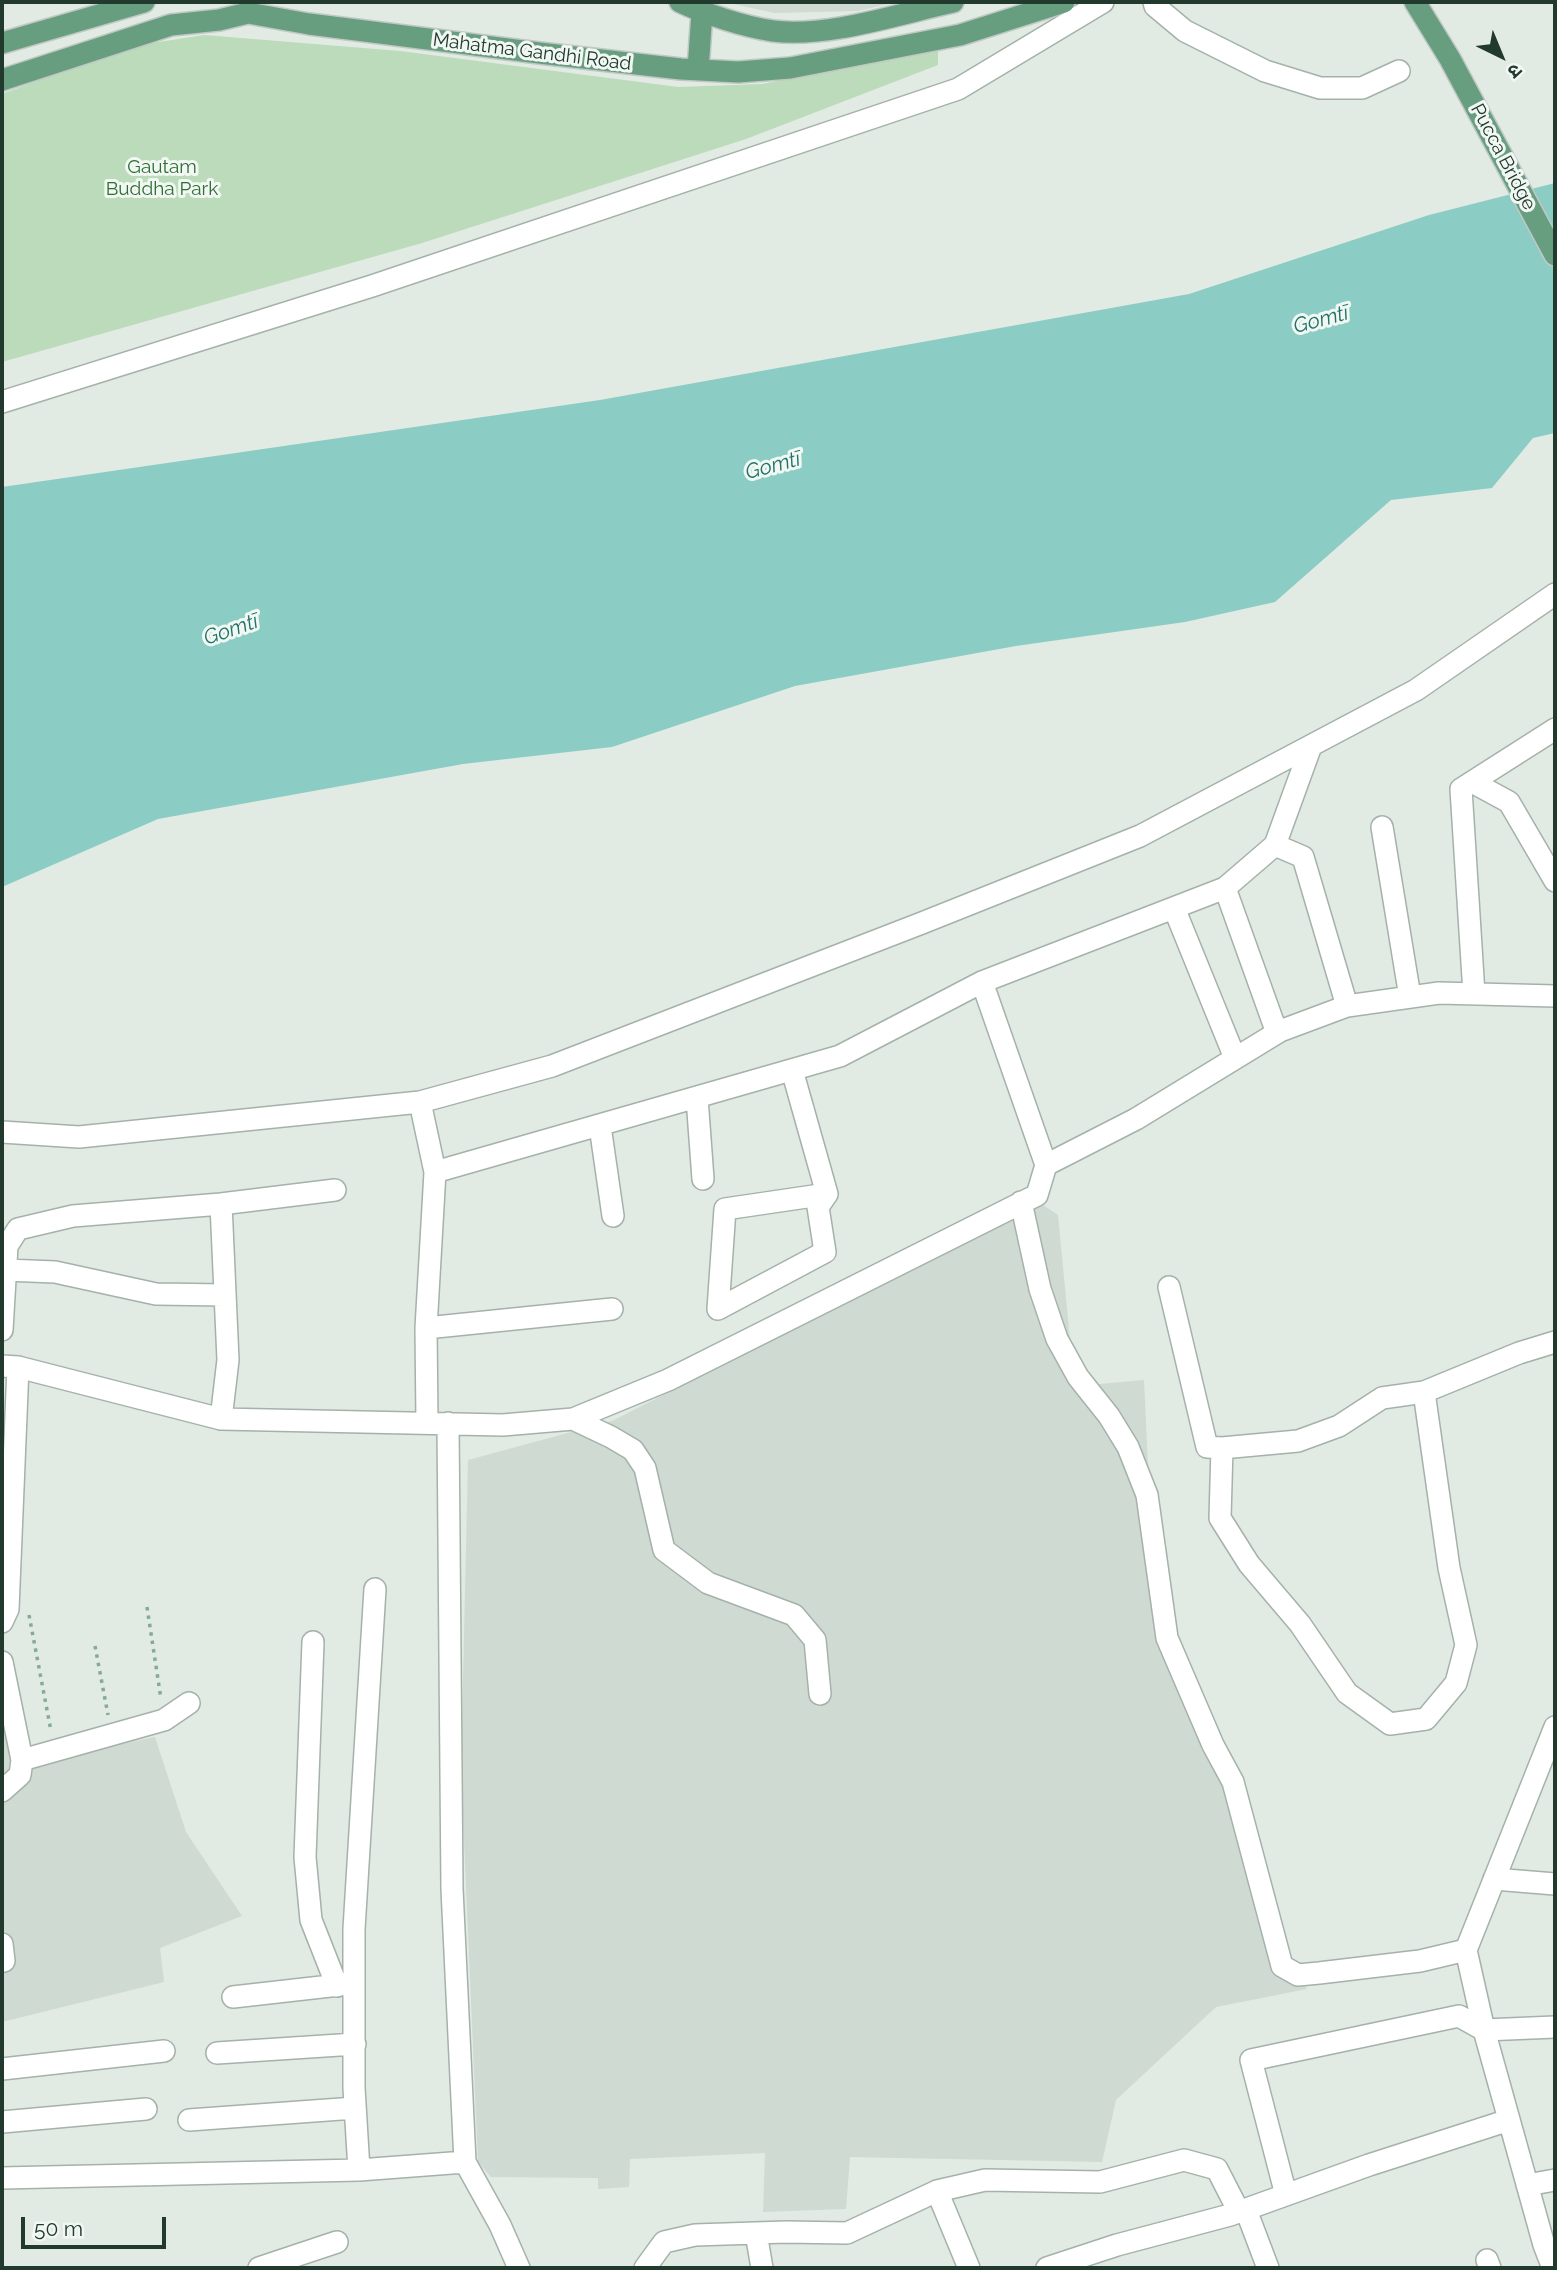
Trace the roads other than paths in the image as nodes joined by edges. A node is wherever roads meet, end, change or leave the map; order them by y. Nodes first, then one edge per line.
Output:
1 (144, 2) edge
2 (680, 2) edge
3 (953, 2) edge
4 (1065, 2) edge
5 (1103, 2) edge
6 (1154, 2) edge
7 (1415, 2) edge
8 (246, 7) edge
9 (702, 12) junction
10 (2, 43) edge
11 (698, 70) junction
12 (1399, 71) dead end
13 (2, 80) edge
14 (1555, 255) edge
15 (2, 402) edge
16 (1555, 594) edge
17 (1555, 729) edge
18 (1311, 746) junction
19 (1472, 782) junction
20 (1382, 827) dead end
21 (1275, 845) junction
22 (1549, 857) edge
23 (1555, 881) edge
24 (1224, 888) junction
25 (1174, 908) junction
26 (982, 982) junction
27 (1474, 994) junction
28 (1555, 996) edge
29 (1410, 997) junction
30 (1347, 1006) junction
31 (1277, 1033) junction
32 (1235, 1058) junction
33 (792, 1070) junction
34 (697, 1098) junction
35 (420, 1102) junction
36 (600, 1126) junction
37 (2, 1132) edge
38 (1046, 1165) junction
39 (435, 1172) junction
40 (703, 1179) dead end
41 (335, 1190) dead end
42 (827, 1194) junction
43 (1021, 1202) junction
44 (221, 1204) junction
45 (613, 1216) dead end
46 (5, 1270) junction
47 (1169, 1287) dead end
48 (225, 1295) junction
49 (612, 1309) dead end
50 (426, 1328) junction
51 (2, 1330) edge
52 (1555, 1342) edge
53 (10, 1367) edge
54 (1424, 1392) junction
55 (221, 1419) junction
56 (573, 1419) junction
57 (438, 1423) junction
58 (1222, 1448) junction
59 (375, 1589) dead end
60 (2, 1622) edge
61 (313, 1643) dead end
62 (2, 1662) edge
63 (820, 1694) dead end
64 (189, 1703) dead end
65 (1555, 1727) edge
66 (22, 1760) junction
67 (2, 1791) edge
68 (1494, 1879) junction
69 (1555, 1884) edge
70 (1466, 1950) junction
71 (345, 1985) junction
72 (233, 1997) dead end
73 (1555, 2027) edge
74 (1484, 2030) junction
75 (355, 2044) junction
76 (164, 2051) dead end
77 (217, 2053) dead end
78 (2, 2069) edge
79 (355, 2108) junction
80 (146, 2109) dead end
81 (189, 2120) dead end
82 (1509, 2120) junction
83 (2, 2122) edge
84 (465, 2162) junction
85 (359, 2170) junction
86 (2, 2178) edge
87 (1555, 2180) edge
88 (1527, 2185) junction
89 (937, 2191) junction
90 (1286, 2195) junction
91 (1242, 2211) junction
92 (756, 2233) junction
93 (337, 2242) dead end
94 (649, 2266) edge
95 (259, 2268) edge
96 (519, 2268) edge
97 (762, 2268) edge
98 (969, 2268) edge
99 (1047, 2268) edge
100 (1268, 2268) edge
101 (1553, 2268) edge

1 - 10 main road
2 - 9 main road
3 - 9 main road
4 - 11 main road, Mahatma Gandhi Road
5 - 15 street
6 - 12 street
7 - 14 main road, Pucca Bridge
8 - 11 main road, Mahatma Gandhi Road
8 - 13 main road, Mahatma Gandhi Road
9 - 11 main road
16 - 18 street
17 - 19 street
18 - 21 street
18 - 35 street
19 - 22 street
19 - 27 street
20 - 29 street
21 - 24 street
21 - 30 street
22 - 23 street
24 - 25 street
24 - 31 street
25 - 26 street
25 - 32 street
26 - 33 street
26 - 38 street
27 - 28 street
27 - 29 street
29 - 30 street
30 - 31 street
31 - 32 street
32 - 38 street
33 - 34 street
33 - 42 street
34 - 36 street
34 - 40 street
35 - 37 street
35 - 39 street
36 - 39 street
36 - 45 street
38 - 43 street
39 - 50 street
41 - 44 street
42 - 42 street
43 - 56 street
43 - 70 street
44 - 46 street
44 - 48 street
46 - 48 street
46 - 51 street
47 - 58 street
48 - 55 street
49 - 50 street
50 - 57 street
52 - 54 street
53 - 55 street
53 - 60 street
54 - 58 street
54 - 58 street
55 - 57 street
56 - 57 street
56 - 63 street
57 - 84 street
59 - 71 street
61 - 71 street
62 - 66 street
64 - 66 street
65 - 68 street
66 - 67 street
68 - 69 street
68 - 70 street
70 - 74 street
71 - 72 street
71 - 75 street
73 - 74 street
74 - 82 street
74 - 90 street
75 - 77 street
75 - 79 street
76 - 78 street
79 - 81 street
79 - 85 street
80 - 83 street
82 - 88 street
82 - 90 street
84 - 85 street
84 - 96 street
85 - 86 street
87 - 88 street
88 - 101 street
89 - 91 street
89 - 92 street
89 - 98 street
90 - 91 street
91 - 99 street
91 - 100 street
92 - 94 street
92 - 97 street
93 - 95 street

